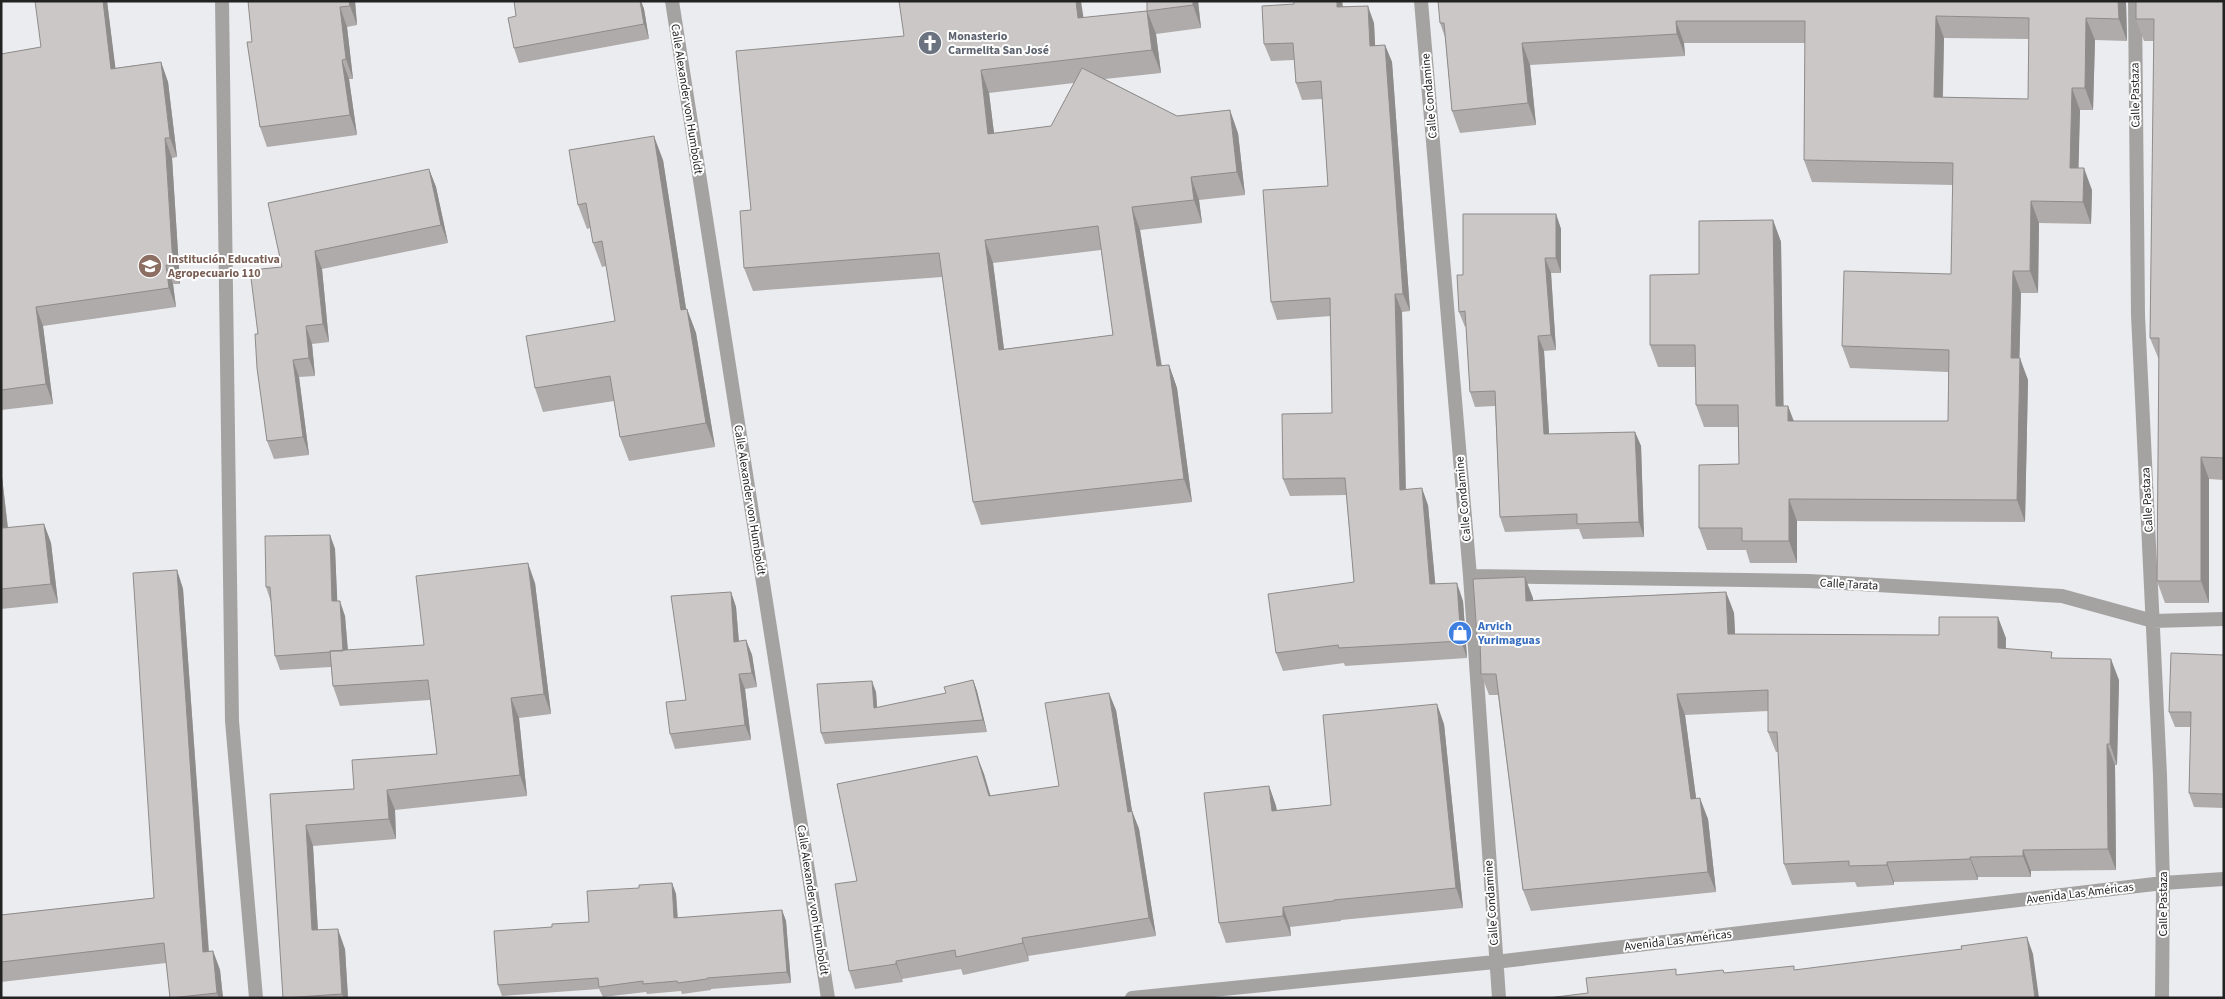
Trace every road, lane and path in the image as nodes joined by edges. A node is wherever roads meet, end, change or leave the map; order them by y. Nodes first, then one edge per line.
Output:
1 (222, 1) edge
2 (672, 1) edge
3 (1421, 1) edge
4 (2134, 1) edge
5 (1470, 576) junction
6 (2224, 619) edge
7 (2153, 621) junction
8 (2224, 879) edge
9 (2163, 883) junction
10 (1495, 962) junction
11 (256, 998) edge
12 (828, 998) edge
13 (1132, 998) edge
14 (1499, 998) edge
15 (2162, 998) edge

1 - 11 street
2 - 12 street, Calle Alexander von Humboldt
3 - 5 street, Calle Condamine
4 - 7 street, Calle Pastaza
5 - 7 street, Calle Tarata
5 - 10 street, Calle Condamine
6 - 7 street, Calle Tarata
7 - 9 street, Calle Pastaza
8 - 9 street, Avenida Las Américas
9 - 10 street, Avenida Las Américas
9 - 15 street, Calle Pastaza
10 - 13 street, Avenida Las Américas
10 - 14 street, Calle Condamine

